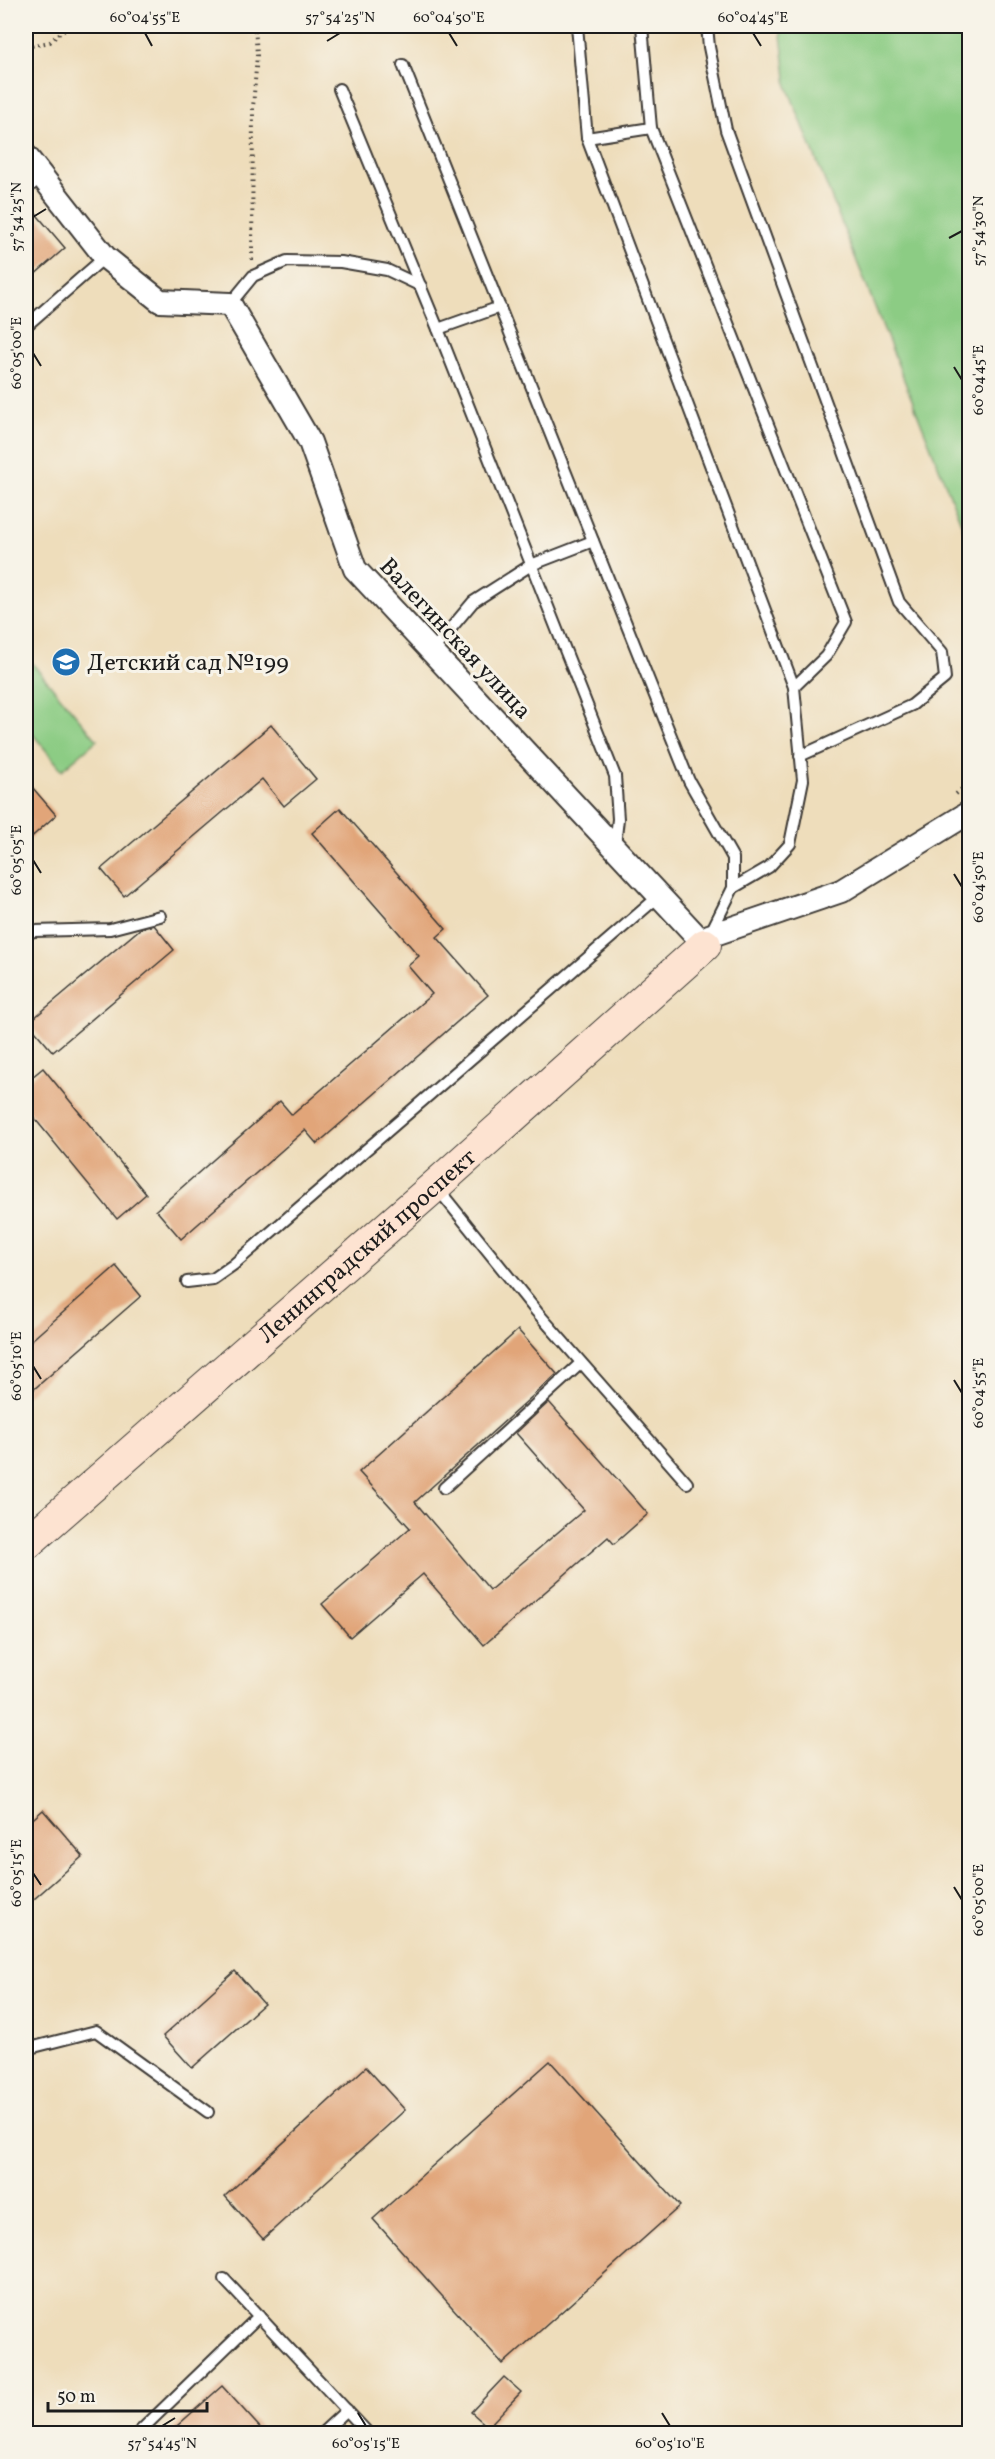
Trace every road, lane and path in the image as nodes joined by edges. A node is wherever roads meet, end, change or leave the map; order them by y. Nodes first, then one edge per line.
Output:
1 (68, 26) edge
2 (255, 26) edge
3 (576, 26) edge
4 (642, 26) edge
5 (707, 26) edge
6 (26, 47) edge
7 (403, 65) dead end
8 (339, 89) dead end
9 (651, 128) junction
10 (587, 138) junction
11 (26, 156) edge
12 (34, 183) edge
13 (105, 257) junction
14 (253, 276) junction
15 (421, 286) junction
16 (230, 304) junction
17 (500, 307) junction
18 (26, 326) edge
19 (438, 329) junction
20 (593, 541) junction
21 (531, 565) junction
22 (432, 651) junction
23 (794, 687) junction
24 (800, 756) junction
25 (969, 812) edge
26 (615, 848) junction
27 (733, 888) junction
28 (659, 896) junction
29 (159, 916) dead end
30 (26, 934) edge
31 (707, 941) junction
32 (435, 1186) junction
33 (187, 1282) dead end
34 (581, 1363) junction
35 (687, 1483) dead end
36 (444, 1488) dead end
37 (26, 1544) edge
38 (26, 2049) edge
39 (208, 2112) dead end
40 (224, 2279) dead end
41 (259, 2316) junction
42 (347, 2410) junction
43 (137, 2433) edge
44 (321, 2433) edge
45 (369, 2433) edge

1 - 6 path
2 - 14 path
3 - 10 lane
4 - 9 lane
5 - 24 lane
7 - 17 lane
8 - 15 lane
9 - 10 lane
9 - 23 lane
10 - 23 lane
11 - 12 street
12 - 13 street
13 - 16 street
13 - 18 lane
14 - 15 lane
14 - 16 lane
15 - 19 lane
16 - 22 street, Валегинская улица
17 - 19 lane
17 - 20 lane
19 - 21 lane
20 - 21 lane
20 - 27 lane
21 - 22 lane
21 - 26 lane
22 - 26 street, Валегинская улица
23 - 24 lane
24 - 27 lane
25 - 31 street
26 - 28 street, Валегинская улица
27 - 31 lane
28 - 31 street, Валегинская улица
28 - 33 lane
29 - 30 lane
31 - 32 street, Ленинградский проспект
32 - 34 lane
32 - 37 street, Ленинградский проспект
34 - 35 lane
34 - 36 lane
38 - 39 lane
40 - 41 lane
41 - 42 lane
41 - 43 lane
42 - 44 lane
42 - 45 lane

